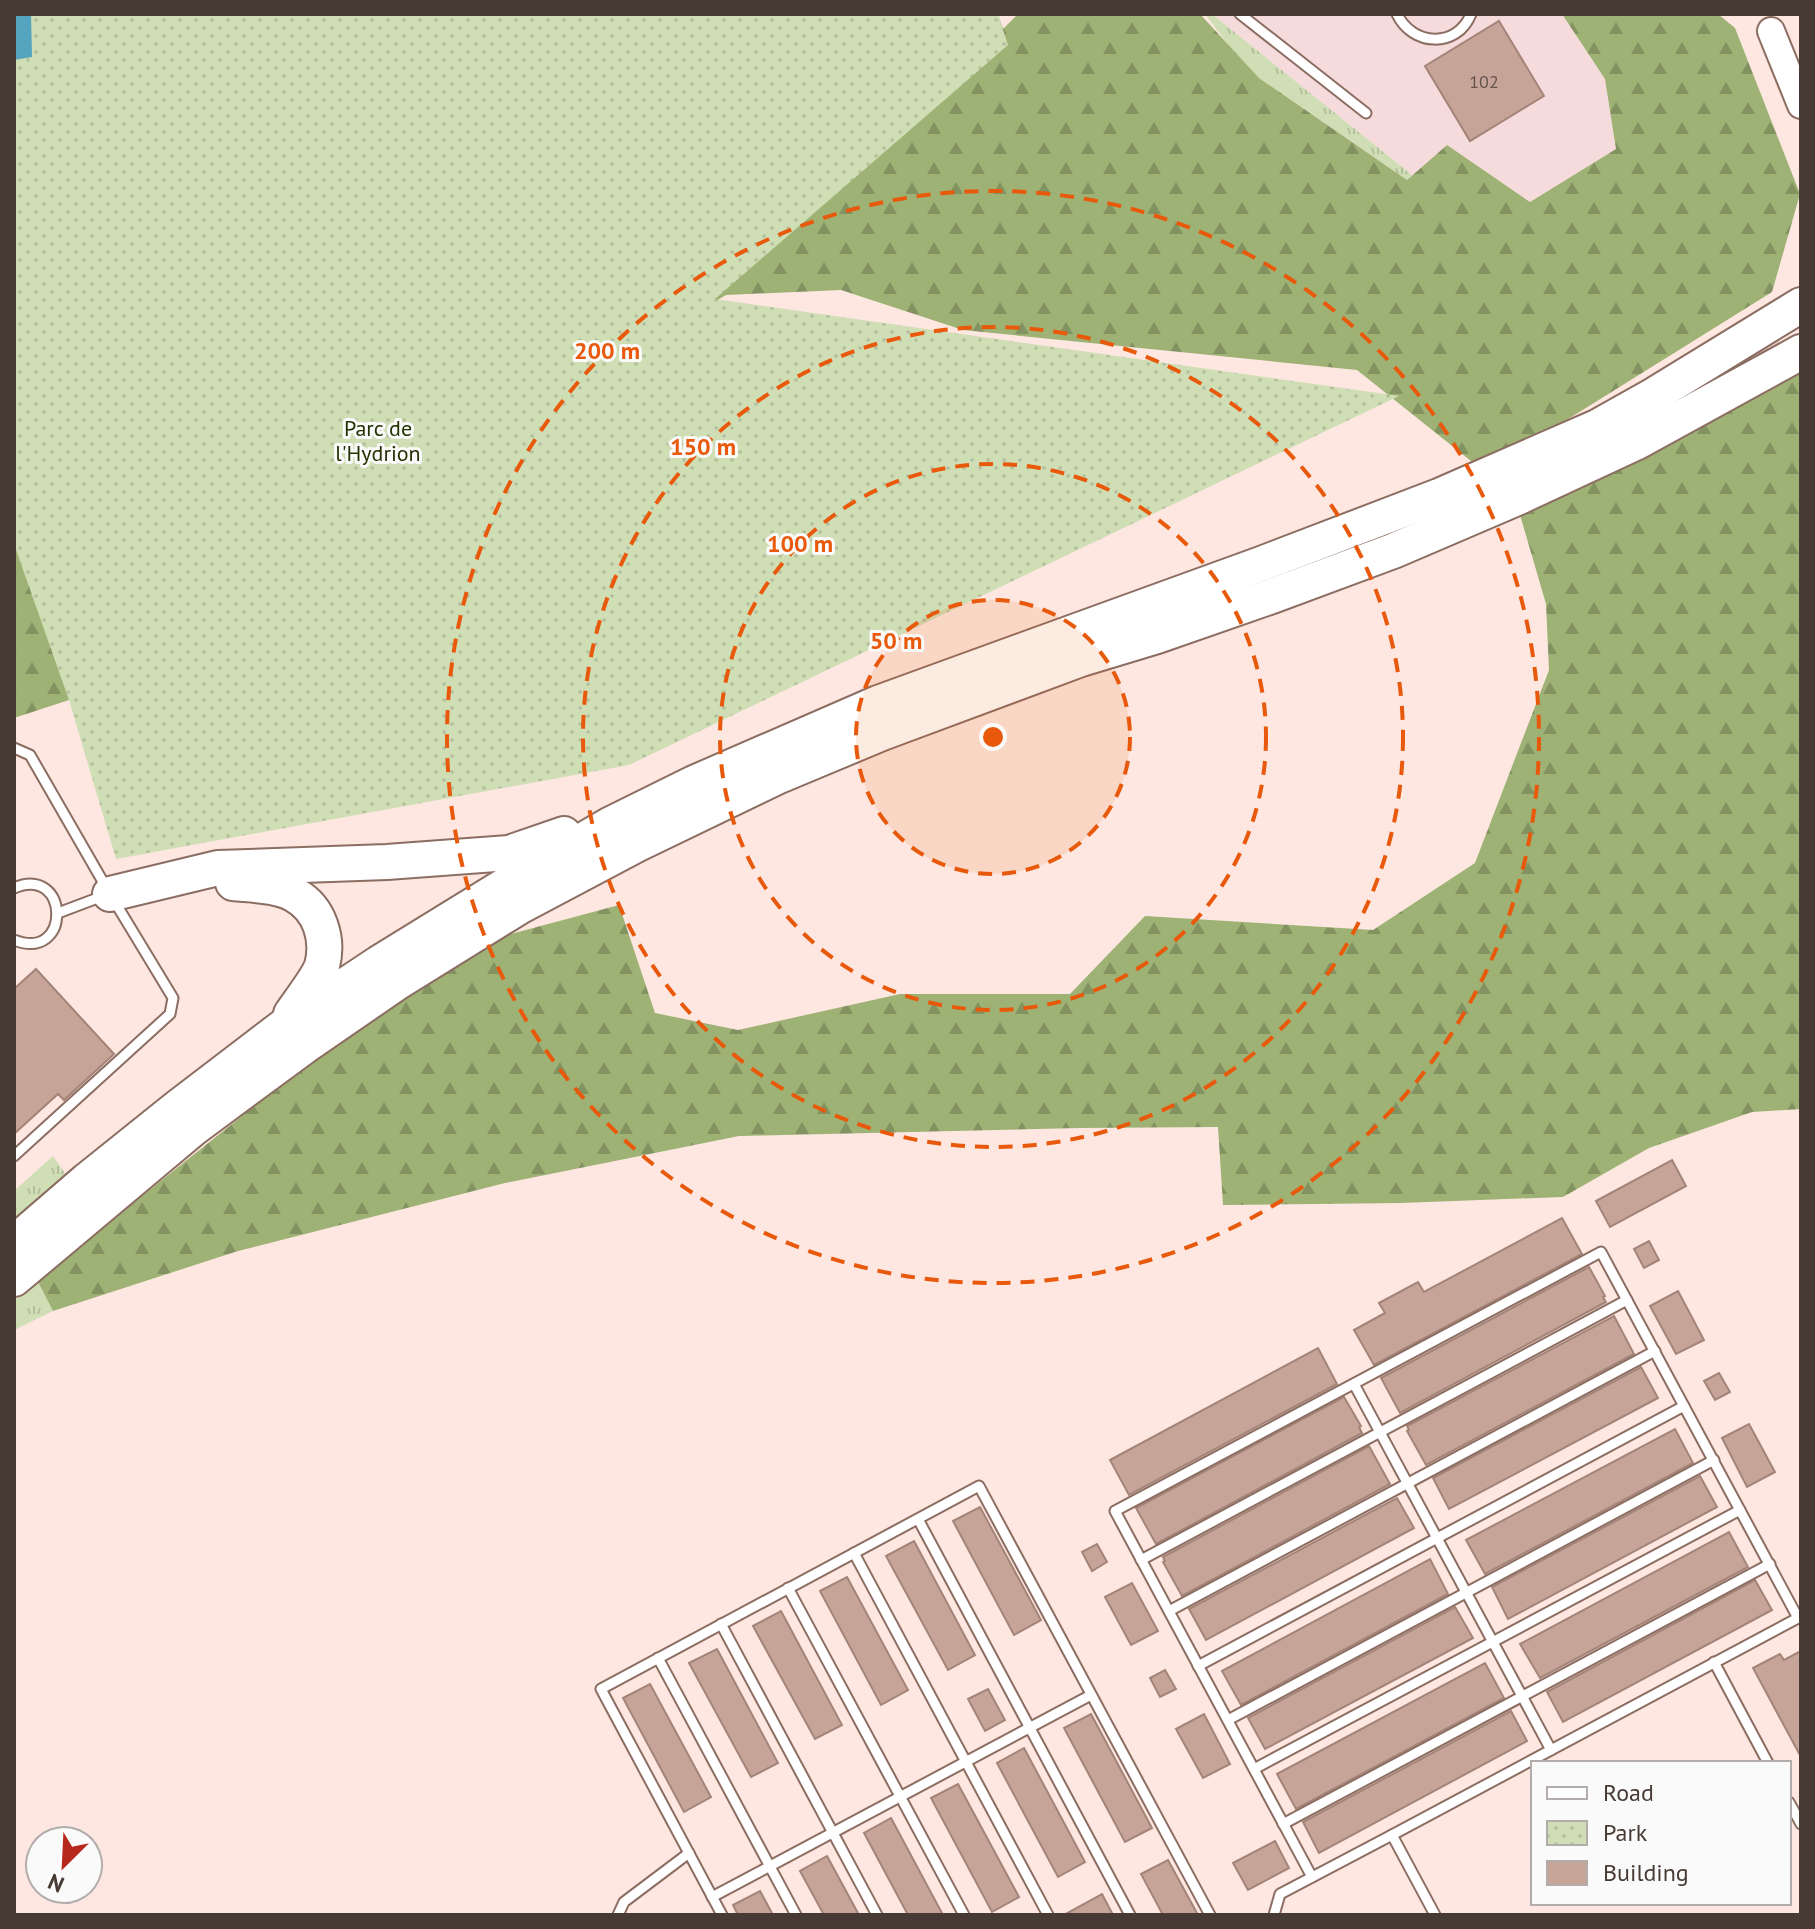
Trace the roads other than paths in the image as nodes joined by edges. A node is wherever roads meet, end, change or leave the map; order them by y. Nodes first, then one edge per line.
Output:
1 (1240, 14) edge
2 (1397, 14) edge
3 (1471, 14) edge
4 (1766, 22) edge
5 (1801, 74) edge
6 (1801, 105) edge
7 (1366, 113) dead end
8 (1801, 305) edge
9 (1801, 329) edge
10 (1801, 352) edge
11 (1519, 497) junction
12 (14, 748) edge
13 (611, 824) junction
14 (14, 888) edge
15 (110, 894) junction
16 (58, 913) junction
17 (14, 940) edge
18 (284, 1026) junction
19 (14, 1156) edge
20 (14, 1243) edge
21 (14, 1279) edge
22 (1627, 1300) junction
23 (1655, 1351) junction
24 (1354, 1384) junction
25 (1684, 1406) junction
26 (1380, 1432) junction
27 (1714, 1460) junction
28 (1408, 1483) junction
29 (1740, 1510) junction
30 (918, 1519) junction
31 (1437, 1538) junction
32 (854, 1553) junction
33 (1141, 1560) junction
34 (1770, 1564) junction
35 (788, 1588) junction
36 (1467, 1592) junction
37 (1169, 1611) junction
38 (1800, 1617) edge
39 (721, 1624) junction
40 (1493, 1642) junction
41 (658, 1658) junction
42 (1714, 1662) junction
43 (1198, 1666) junction
44 (1091, 1695) junction
45 (1523, 1696) junction
46 (1228, 1720) junction
47 (1029, 1728) junction
48 (1551, 1750) junction
49 (1767, 1761) edge
50 (966, 1762) junction
51 (1254, 1769) junction
52 (900, 1797) junction
53 (1791, 1806) edge
54 (1283, 1824) junction
55 (1801, 1824) edge
56 (832, 1833) junction
57 (1392, 1835) junction
58 (689, 1853) junction
59 (770, 1866) junction
60 (1312, 1877) junction
61 (712, 1897) junction
62 (618, 1915) edge
63 (722, 1915) edge
64 (796, 1915) edge
65 (877, 1915) edge
66 (964, 1915) edge
67 (1048, 1915) edge
68 (1130, 1915) edge
69 (1210, 1915) edge
70 (1274, 1915) edge
71 (1435, 1915) edge

1 - 7 lane
2 - 3 lane
4 - 5 main road
4 - 6 main road
8 - 13 highway
9 - 11 highway
10 - 11 highway
11 - 21 highway
12 - 15 lane
13 - 15 highway
13 - 18 highway
14 - 16 lane
15 - 16 lane
15 - 18 highway
15 - 19 lane
16 - 17 lane
18 - 20 highway
22 - 23 lane
22 - 24 lane
22 - 26 lane
23 - 25 lane
23 - 28 lane
24 - 26 lane
24 - 33 lane
25 - 27 lane
25 - 31 lane
26 - 28 lane
26 - 33 lane
27 - 29 lane
27 - 36 lane
28 - 31 lane
28 - 37 lane
29 - 34 lane
29 - 40 lane
30 - 32 lane
30 - 44 lane
30 - 47 lane
31 - 36 lane
31 - 43 lane
32 - 35 lane
32 - 50 lane
33 - 37 lane
34 - 38 lane
34 - 45 lane
35 - 39 lane
35 - 52 lane
36 - 40 lane
36 - 46 lane
37 - 43 lane
38 - 42 lane
39 - 41 lane
39 - 56 lane
40 - 45 lane
40 - 51 lane
41 - 58 lane
41 - 59 lane
42 - 48 lane
42 - 49 lane
43 - 46 lane
44 - 47 lane
44 - 69 lane
45 - 48 lane
45 - 54 lane
46 - 51 lane
47 - 50 lane
47 - 68 lane
48 - 57 lane
50 - 52 lane
50 - 67 lane
51 - 54 lane
52 - 56 lane
52 - 66 lane
53 - 55 lane
54 - 60 lane
56 - 59 lane
56 - 65 lane
57 - 60 lane
57 - 71 lane
58 - 61 lane
58 - 62 lane
59 - 61 lane
59 - 64 lane
60 - 70 lane
61 - 63 lane

